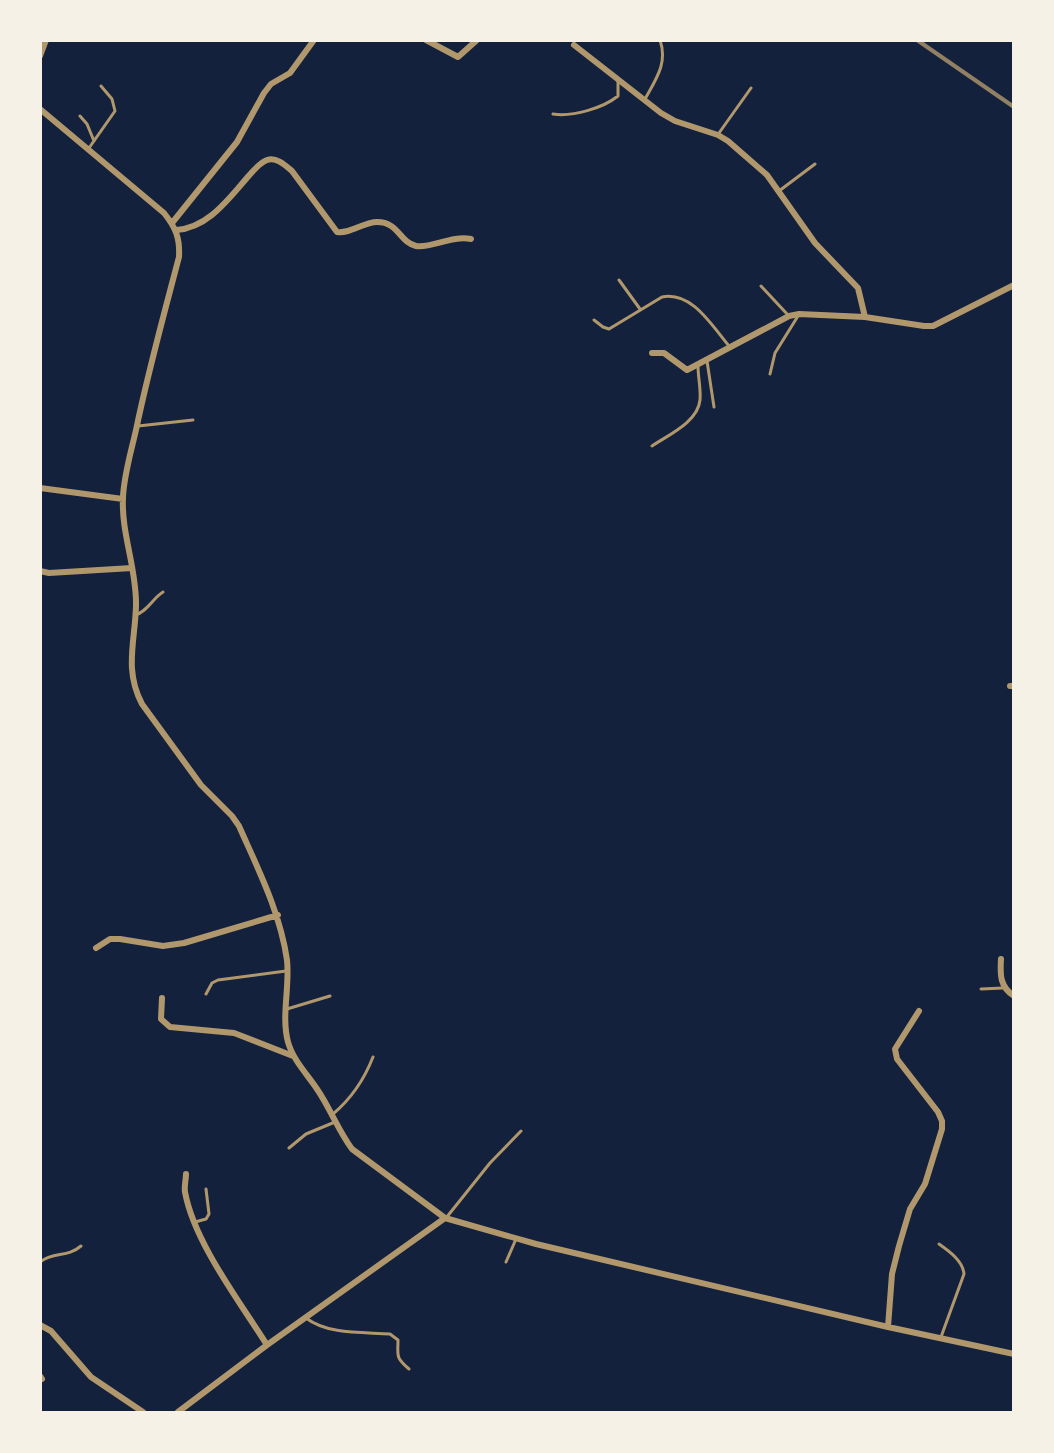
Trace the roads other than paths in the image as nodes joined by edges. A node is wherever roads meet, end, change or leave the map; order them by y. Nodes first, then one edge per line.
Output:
1 (46, 40) edge
2 (314, 40) edge
3 (426, 40) edge
4 (477, 40) edge
5 (660, 40) edge
6 (574, 45) dead end
7 (40, 56) edge
8 (618, 80) junction
9 (101, 86) dead end
10 (751, 88) dead end
11 (644, 100) junction
12 (40, 109) edge
13 (553, 114) dead end
14 (80, 116) dead end
15 (717, 135) junction
16 (94, 141) junction
17 (88, 149) junction
18 (815, 164) dead end
19 (779, 191) junction
20 (174, 227) junction
21 (471, 239) dead end
22 (619, 280) dead end
23 (1014, 285) edge
24 (761, 286) dead end
25 (640, 309) junction
26 (799, 314) junction
27 (789, 316) junction
28 (865, 317) junction
29 (594, 320) dead end
30 (730, 348) junction
31 (652, 353) dead end
32 (707, 361) junction
33 (698, 366) junction
34 (770, 374) dead end
35 (714, 407) dead end
36 (193, 420) dead end
37 (136, 427) junction
38 (652, 446) dead end
39 (40, 488) edge
40 (123, 499) junction
41 (132, 568) junction
42 (40, 571) edge
43 (163, 592) dead end
44 (135, 615) junction
45 (278, 915) junction
46 (96, 948) dead end
47 (1001, 960) dead end
48 (288, 971) junction
49 (1003, 988) junction
50 (981, 989) dead end
51 (206, 994) dead end
52 (330, 996) dead end
53 (1014, 996) edge
54 (162, 998) dead end
55 (287, 1009) junction
56 (919, 1011) dead end
57 (293, 1056) junction
58 (373, 1057) dead end
59 (332, 1116) junction
60 (335, 1122) junction
61 (521, 1131) dead end
62 (289, 1148) dead end
63 (186, 1174) dead end
64 (206, 1189) dead end
65 (445, 1218) junction
66 (195, 1222) junction
67 (516, 1239) junction
68 (939, 1245) dead end
69 (81, 1246) dead end
70 (40, 1262) edge
71 (506, 1262) dead end
72 (305, 1317) junction
73 (40, 1325) edge
74 (888, 1328) junction
75 (940, 1339) junction
76 (267, 1345) junction
77 (1014, 1354) edge
78 (409, 1369) dead end
79 (143, 1413) edge
80 (177, 1413) edge

1 - 7 street
2 - 20 street
3 - 4 street
5 - 11 lane
6 - 8 street
8 - 11 street
8 - 13 lane
9 - 16 lane
10 - 15 lane
11 - 15 street
12 - 17 street
14 - 16 lane
15 - 19 street
16 - 17 lane
17 - 20 street
18 - 19 lane
19 - 28 street
20 - 21 street
20 - 37 street
22 - 25 lane
23 - 28 street
24 - 27 lane
25 - 29 lane
25 - 30 lane
26 - 27 street
26 - 28 street
26 - 34 lane
27 - 30 street
30 - 32 street
31 - 33 street
32 - 33 street
32 - 35 lane
33 - 38 lane
36 - 37 lane
37 - 40 street
39 - 40 street
40 - 41 street
41 - 42 street
41 - 44 street
43 - 44 lane
44 - 45 street
45 - 46 street
45 - 48 street
47 - 49 street
48 - 51 lane
48 - 55 street
49 - 50 lane
49 - 53 street
52 - 55 lane
54 - 57 street
55 - 57 street
56 - 74 street
57 - 59 street
58 - 59 lane
59 - 60 street
60 - 62 lane
60 - 65 street
61 - 65 lane
63 - 66 street
64 - 66 lane
65 - 67 street
65 - 72 street
66 - 76 street
67 - 71 lane
67 - 74 street
68 - 75 lane
69 - 70 lane
72 - 76 street
72 - 78 lane
73 - 79 street
74 - 75 street
75 - 77 street
76 - 80 street

